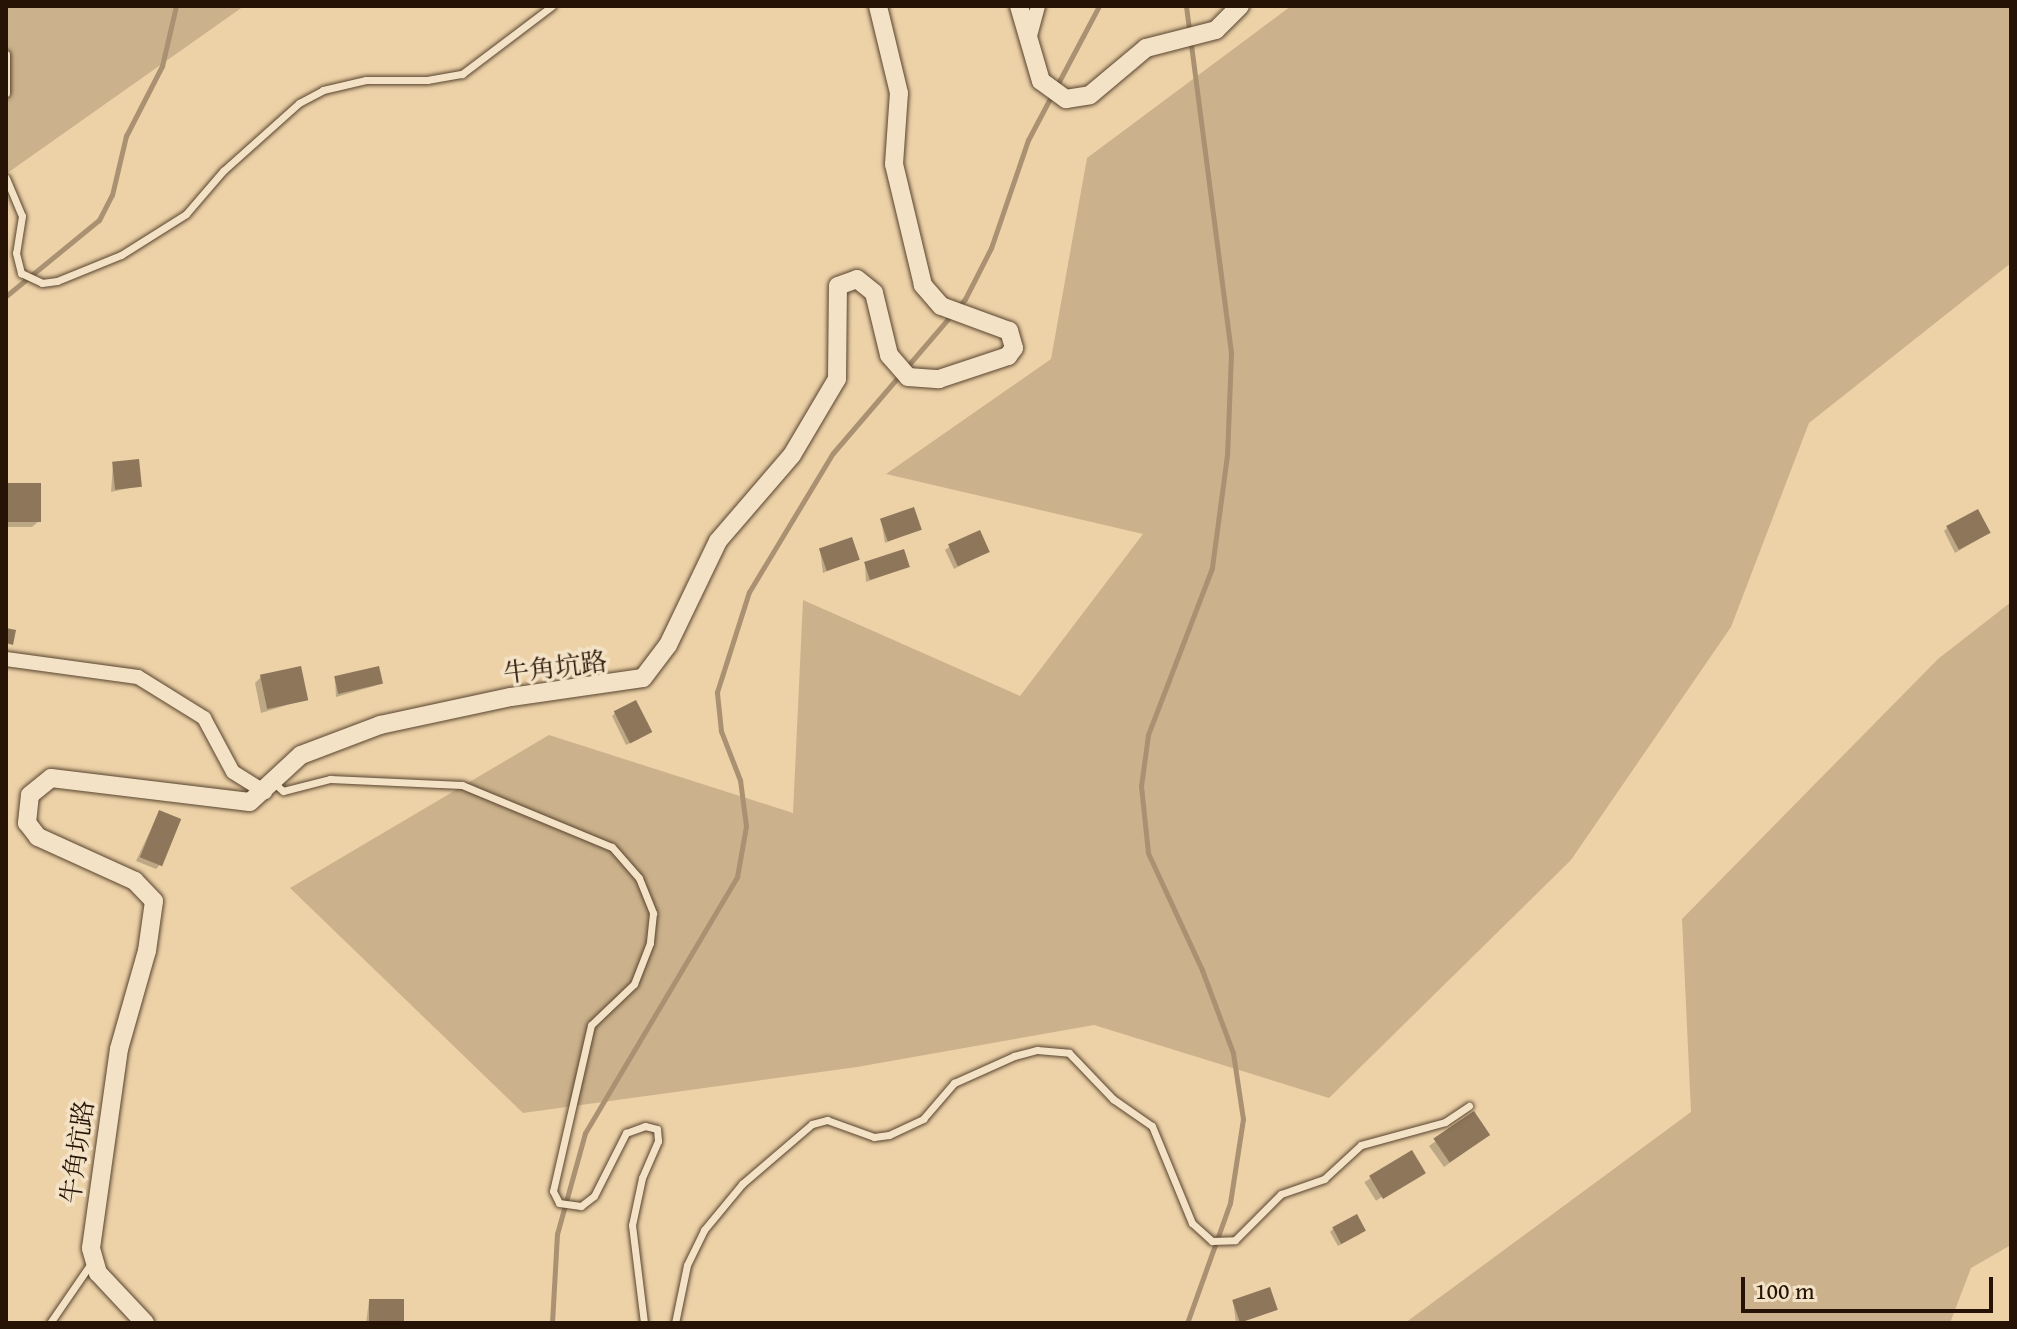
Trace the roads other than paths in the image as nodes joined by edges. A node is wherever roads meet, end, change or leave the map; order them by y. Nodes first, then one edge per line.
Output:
1 (552, 6) edge
2 (878, 6) edge
3 (1019, 6) edge
4 (1038, 6) edge
5 (1240, 6) edge
6 (1030, 36) junction
7 (6, 54) edge
8 (6, 93) edge
9 (6, 178) edge
10 (6, 659) edge
11 (268, 785) junction
12 (1469, 1106) dead end
13 (92, 1262) junction
14 (50, 1323) edge
15 (145, 1323) edge
16 (644, 1323) edge
17 (675, 1323) edge

1 - 9 lane
2 - 11 street, 牛角坑路
3 - 6 street
4 - 6 street
5 - 6 street
7 - 8 lane
10 - 11 street
11 - 13 street, 牛角坑路
11 - 16 lane
12 - 17 lane
13 - 14 lane
13 - 15 street

